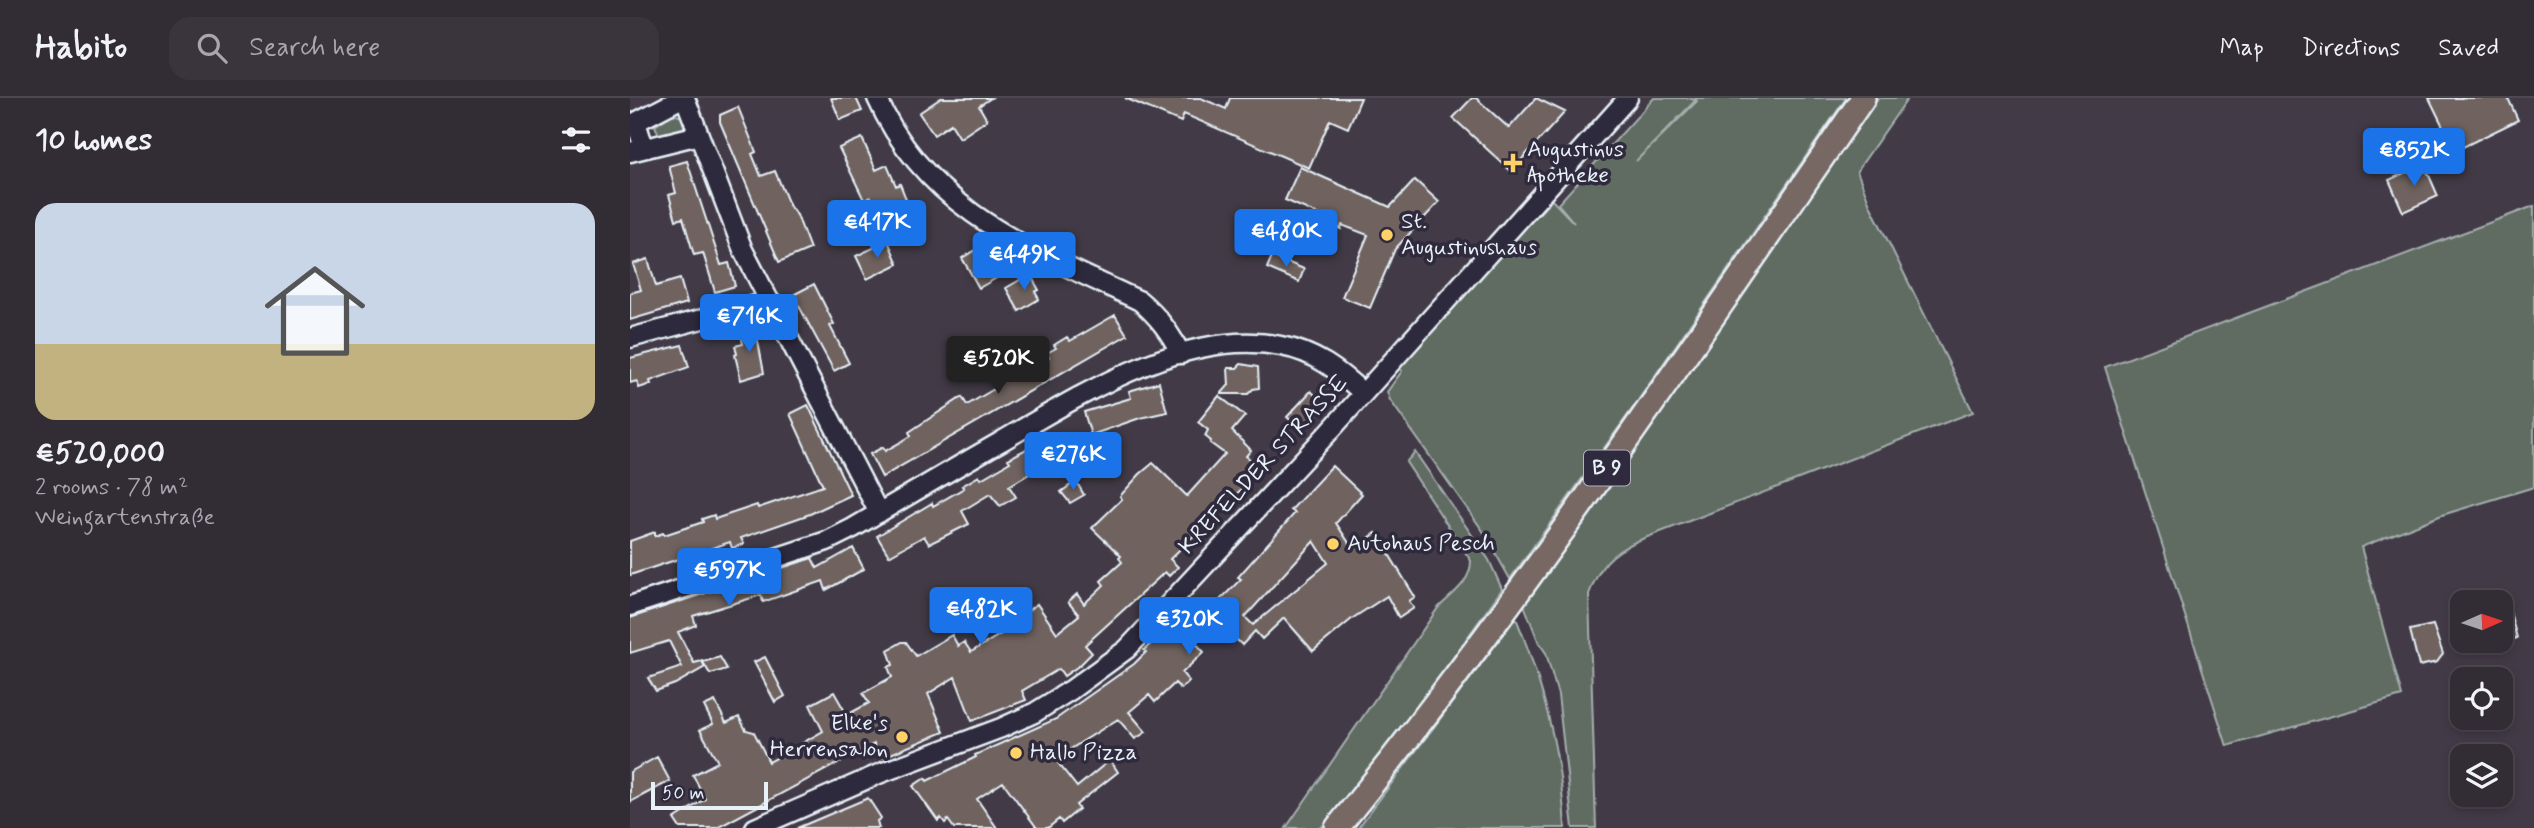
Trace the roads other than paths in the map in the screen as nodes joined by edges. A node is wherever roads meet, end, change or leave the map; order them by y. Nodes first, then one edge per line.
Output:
1 (684, 98) edge
2 (877, 98) edge
3 (1628, 98) edge
4 (1863, 98) edge
5 (699, 135) junction
6 (637, 150) edge
7 (770, 301) junction
8 (630, 338) edge
9 (1181, 354) junction
10 (1363, 393) junction
11 (879, 513) junction
12 (630, 606) edge
13 (755, 828) edge
14 (1337, 828) edge

1 - 5 street
1 - 6 street
2 - 9 street
3 - 10 street, KREFELDER STRASSE
4 - 14 main road, B 9
5 - 6 street
5 - 7 street
7 - 8 street
7 - 11 street
9 - 10 street
9 - 11 street
10 - 13 street, KREFELDER STRASSE
11 - 12 street

